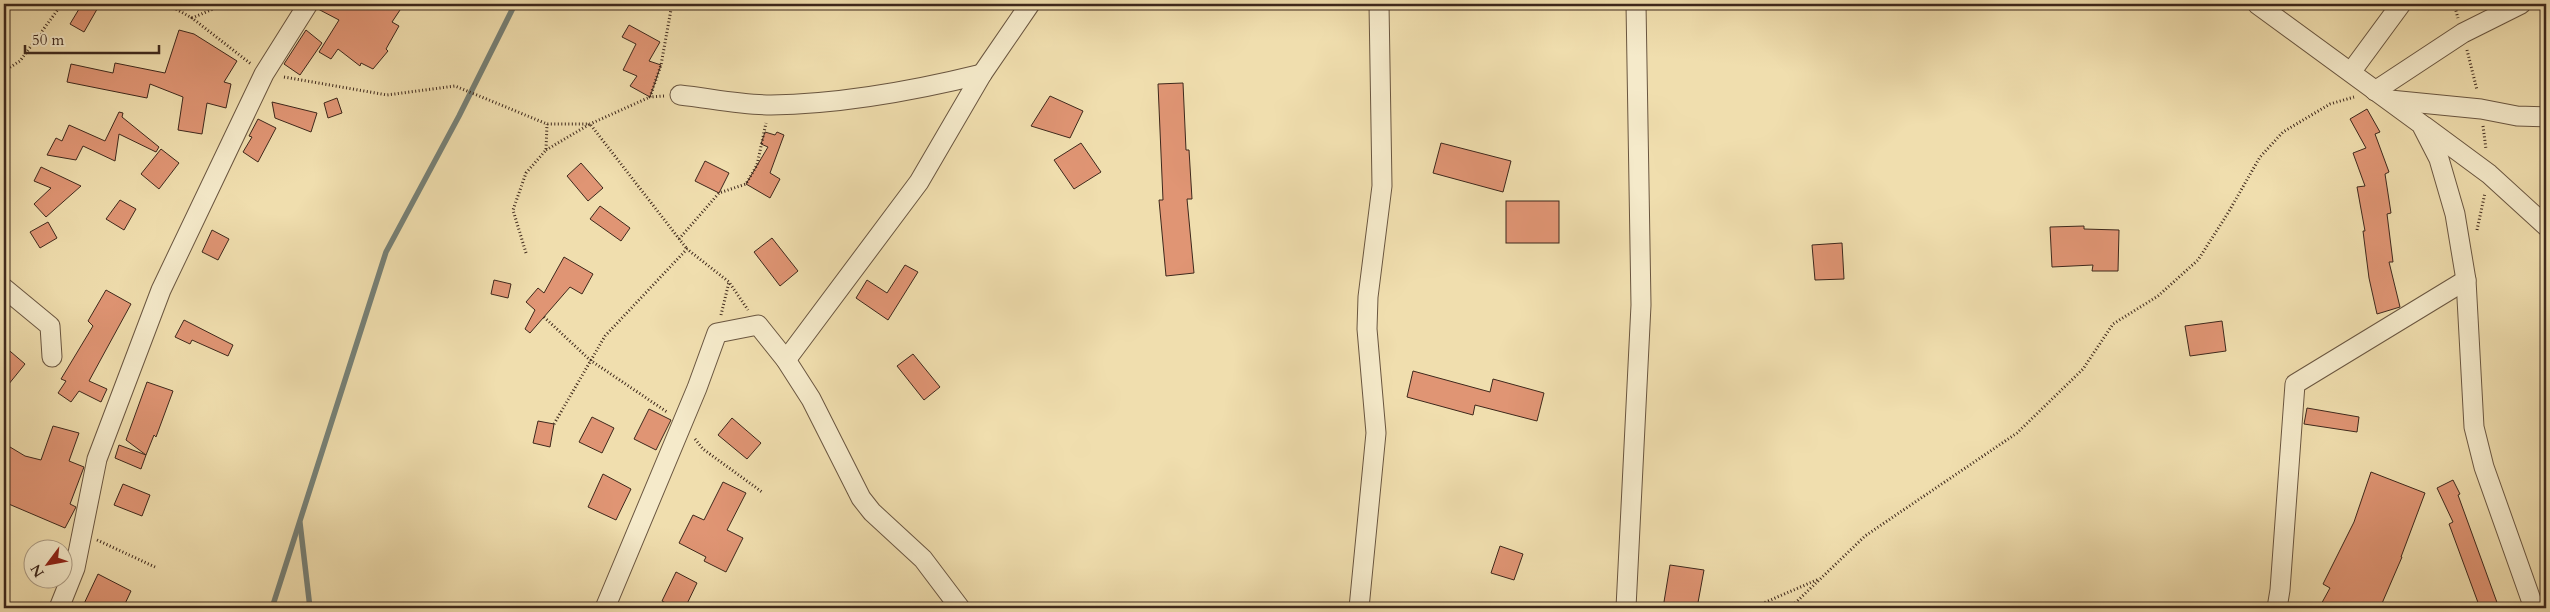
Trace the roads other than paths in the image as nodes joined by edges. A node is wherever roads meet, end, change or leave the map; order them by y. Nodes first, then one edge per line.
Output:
1 (308, 4) edge
2 (1030, 4) edge
3 (1379, 4) edge
4 (1636, 4) edge
5 (2257, 4) edge
6 (2401, 4) edge
7 (2521, 4) edge
8 (2352, 72) junction
9 (982, 74) junction
10 (680, 95) road end
11 (2382, 96) junction
12 (2546, 117) edge
13 (2421, 124) junction
14 (2546, 226) edge
15 (2466, 280) junction
16 (4, 288) edge
17 (52, 357) dead end
18 (786, 360) junction
19 (59, 608) edge
20 (605, 608) edge
21 (960, 608) edge
22 (1359, 608) edge
23 (1626, 608) edge
24 (2277, 608) edge
25 (2534, 608) edge

1 - 19 street
2 - 9 street
3 - 22 street
4 - 23 street
5 - 8 street
6 - 8 street
7 - 11 street
8 - 11 street
9 - 10 street
9 - 18 street
11 - 12 street
11 - 13 street
13 - 14 street
13 - 15 street
15 - 24 street
15 - 25 street
16 - 17 street
18 - 20 street
18 - 21 street

